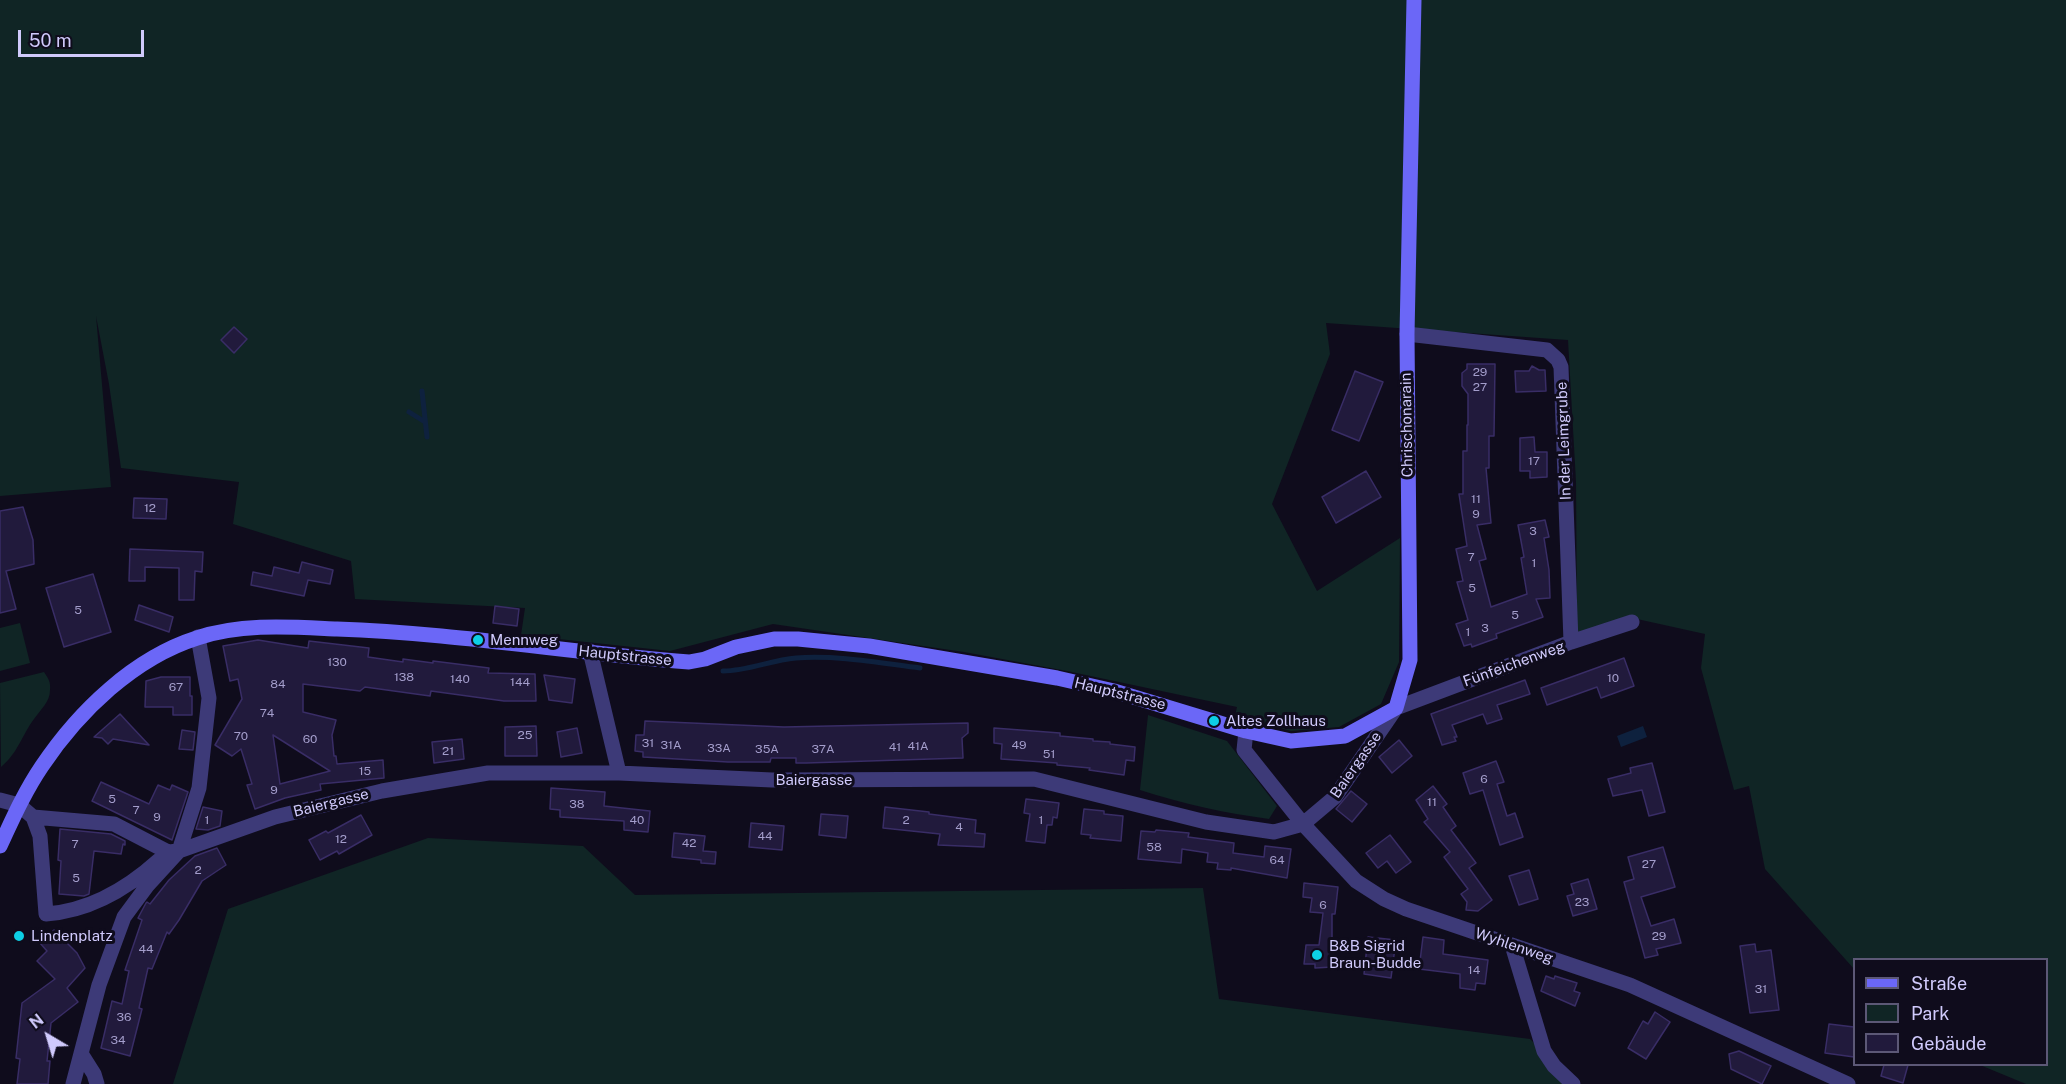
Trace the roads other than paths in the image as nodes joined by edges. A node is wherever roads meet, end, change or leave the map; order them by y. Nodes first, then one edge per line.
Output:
1 (1414, 0) edge
2 (1407, 334) junction
3 (1632, 622) dead end
4 (198, 638) junction
5 (1570, 642) junction
6 (590, 651) junction
7 (1396, 708) junction
8 (1246, 731) junction
9 (620, 773) junction
10 (0, 800) edge
11 (19, 805) junction
12 (33, 817) junction
13 (1303, 824) junction
14 (0, 846) edge
15 (174, 852) junction
16 (1512, 945) junction
17 (82, 1055) junction
18 (73, 1084) edge
19 (97, 1084) edge
20 (1573, 1084) edge
21 (1848, 1084) edge

1 - 2 street, Chrischonarain
2 - 5 street, In der Leimgrube
2 - 7 street, Chrischonarain
3 - 5 street, Fünfeichenweg
4 - 6 street, Hauptstrasse
4 - 11 street, Hauptstrasse
4 - 15 street
5 - 7 street, Fünfeichenweg
6 - 8 street, Hauptstrasse
6 - 9 street
7 - 8 street, Hauptstrasse
7 - 13 street, Baiergasse
8 - 13 street, Wyhlenweg
9 - 13 street, Baiergasse
9 - 15 street, Baiergasse
10 - 11 street
11 - 12 street
11 - 14 street, Hauptstrasse
12 - 15 street
12 - 15 street
13 - 16 street, Wyhlenweg
15 - 17 street
16 - 20 street
16 - 21 street, Wyhlenweg
17 - 18 street
17 - 19 street

